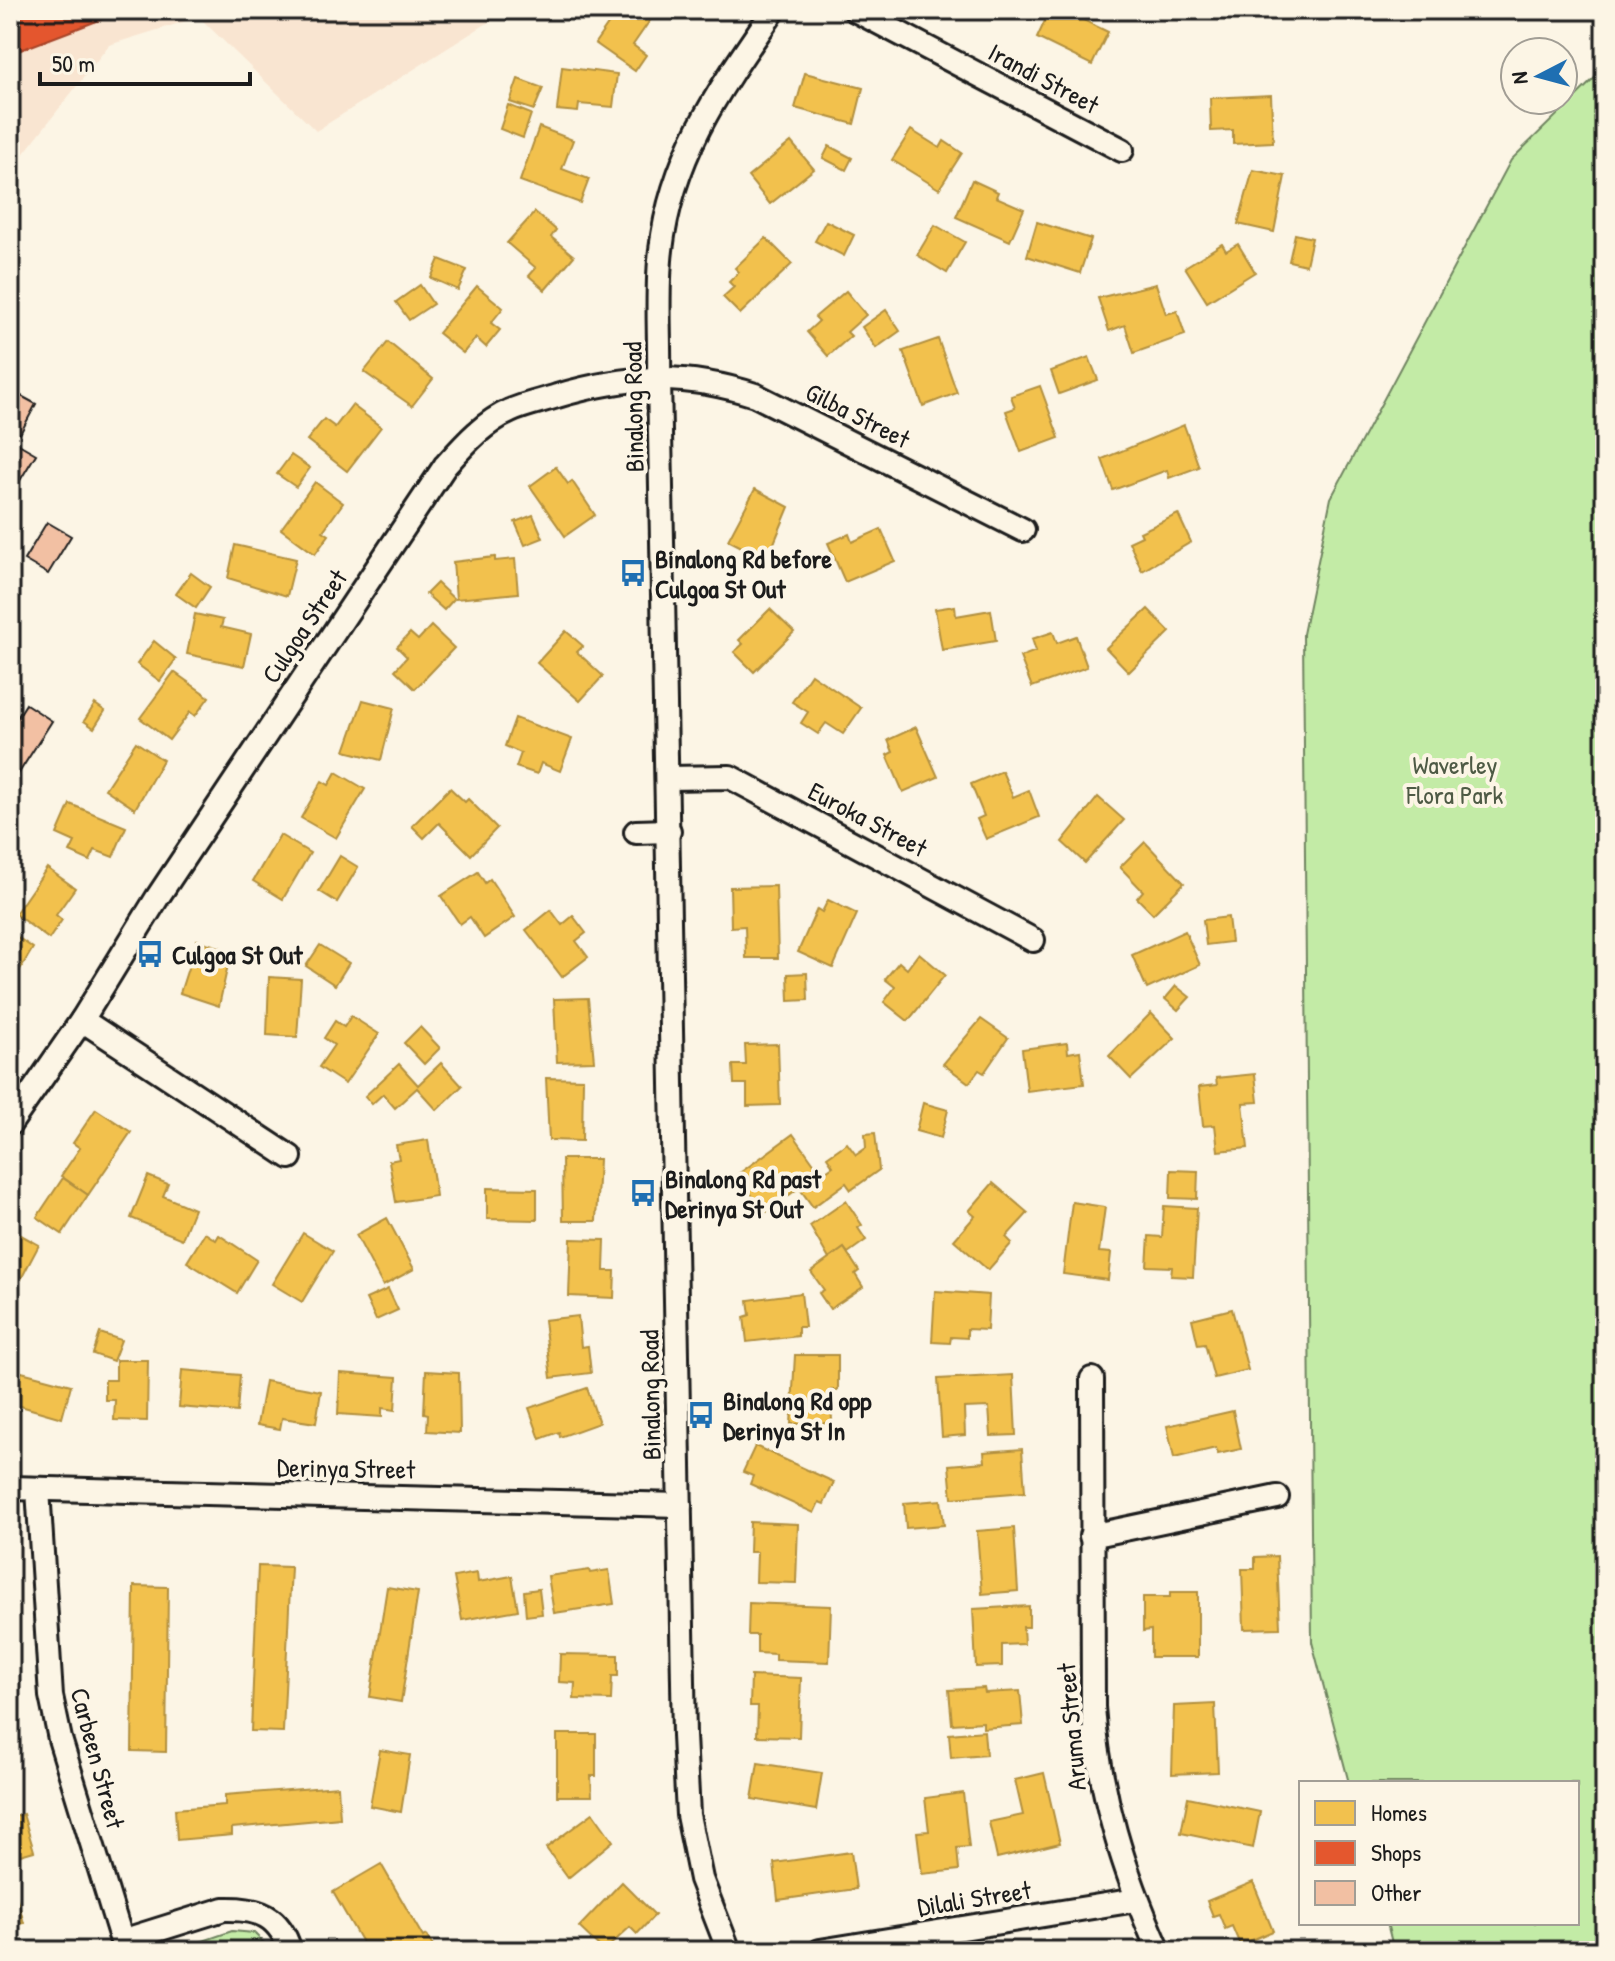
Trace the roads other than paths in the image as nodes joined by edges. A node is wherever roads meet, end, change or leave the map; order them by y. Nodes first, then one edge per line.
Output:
1 (774, 10) edge
2 (855, 10) edge
3 (1122, 150) dead end
4 (659, 378) junction
5 (1023, 530) dead end
6 (668, 778) junction
7 (669, 831) junction
8 (636, 832) dead end
9 (1033, 940) dead end
10 (82, 1020) junction
11 (10, 1124) edge
12 (290, 1157) dead end
13 (1092, 1379) dead end
14 (10, 1488) edge
15 (38, 1489) junction
16 (1277, 1497) dead end
17 (680, 1505) junction
18 (1091, 1536) junction
19 (1136, 1900) junction
20 (123, 1946) edge
21 (290, 1951) edge
22 (729, 1951) edge
23 (820, 1951) edge
24 (1159, 1951) edge

1 - 4 street, Binalong Road
2 - 3 street, Irandi Street
4 - 5 street, Gilba Street
4 - 6 street, Binalong Road
4 - 10 street, Culgoa Street
6 - 7 street, Binalong Road
6 - 9 street, Euroka Street
7 - 8 street
7 - 17 street, Binalong Road
10 - 11 street, Culgoa Street
10 - 12 street
13 - 18 street, Aruma Street
14 - 15 street, Derinya Street
15 - 17 street, Derinya Street
15 - 20 street, Carbeen Street
16 - 18 street
17 - 22 street, Binalong Road
18 - 19 street, Aruma Street
19 - 23 street, Dilali Street
19 - 24 street, Aruma Street
20 - 21 street, Carbeen Street

